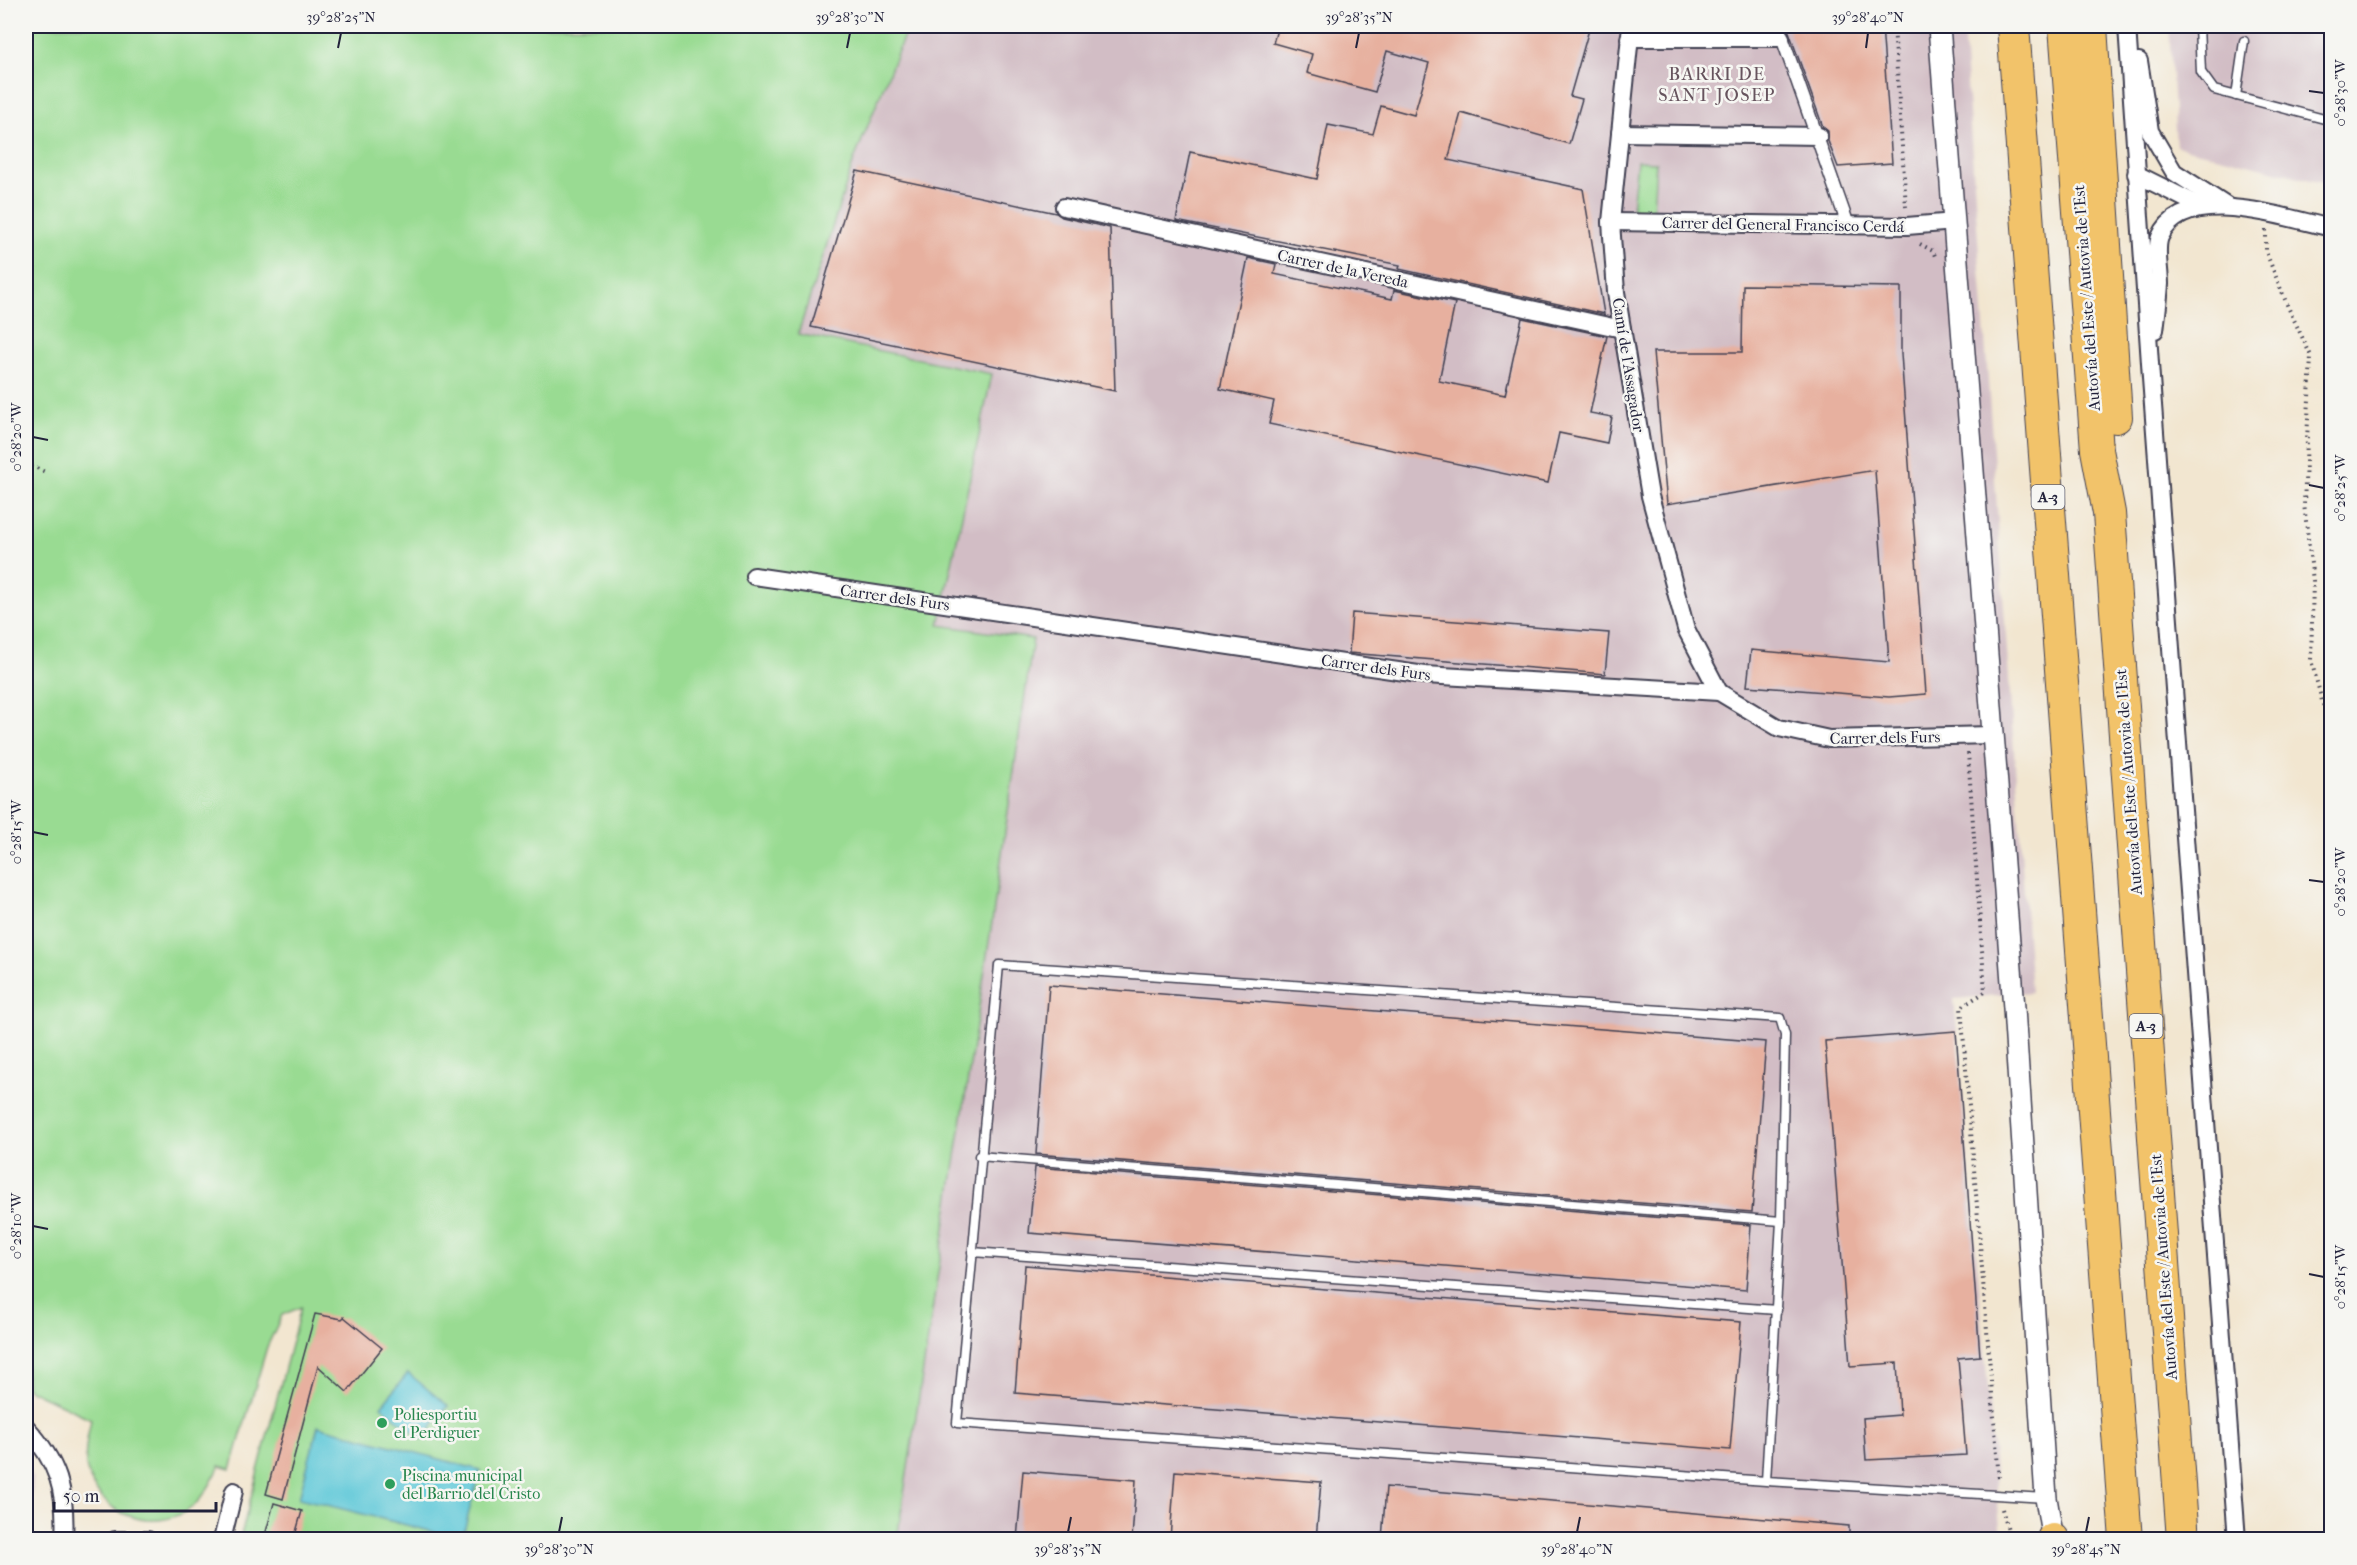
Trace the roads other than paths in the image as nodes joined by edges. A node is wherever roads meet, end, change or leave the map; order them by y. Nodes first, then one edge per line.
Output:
1 (1939, 26) edge
2 (2013, 26) edge
3 (2065, 26) edge
4 (2091, 26) edge
5 (2127, 26) edge
6 (2134, 26) edge
7 (2199, 26) edge
8 (1630, 32) edge
9 (1780, 32) edge
10 (2244, 41) dead end
11 (2236, 96) junction
12 (2331, 121) edge
13 (1620, 133) junction
14 (1819, 135) junction
15 (2136, 174) junction
16 (1064, 207) dead end
17 (2202, 207) junction
18 (2228, 207) junction
19 (1611, 222) junction
20 (1955, 222) junction
21 (1848, 225) junction
22 (2331, 228) edge
23 (1622, 328) junction
24 (2151, 378) junction
25 (2109, 513) junction
26 (754, 576) dead end
27 (1719, 692) junction
28 (1981, 736) junction
29 (980, 1156) junction
30 (1781, 1221) junction
31 (972, 1252) junction
32 (1777, 1310) junction
33 (26, 1426) edge
34 (1766, 1481) junction
35 (234, 1491) dead end
36 (2046, 1498) junction
37 (64, 1539) edge
38 (115, 1539) edge
39 (148, 1539) edge
40 (222, 1539) edge
41 (2053, 1539) edge
42 (2126, 1539) edge
43 (2183, 1539) edge
44 (2237, 1539) edge

1 - 20 street
2 - 42 highway, A-3
3 - 25 highway, Autovía del Este / Autovia de l'Est / A-3
4 - 25 highway
5 - 15 street
6 - 18 street
7 - 11 lane
8 - 9 street
8 - 13 street, Camí de l'Assagador
9 - 14 street
10 - 11 lane
11 - 12 lane
13 - 14 street
13 - 19 street, Camí de l'Assagador
14 - 21 street
15 - 17 street
15 - 24 street
16 - 23 street, Carrer de la Vereda
17 - 18 street
17 - 24 street
18 - 22 street
19 - 21 street, Carrer del General Francisco Cerdá
19 - 23 street, Camí de l'Assagador
20 - 21 street, Carrer del General Francisco Cerdá
20 - 28 street
23 - 27 street, Camí de l'Assagador
24 - 44 street
25 - 43 highway, Autovía del Este / Autovia de l'Est / A-3
26 - 27 street, Carrer dels Furs
27 - 28 street, Carrer dels Furs
28 - 36 street
29 - 30 lane
29 - 30 lane
29 - 31 lane
30 - 32 lane
31 - 32 lane
31 - 34 lane
32 - 34 lane
33 - 37 street
34 - 36 lane
35 - 40 street
36 - 41 street
38 - 39 street

